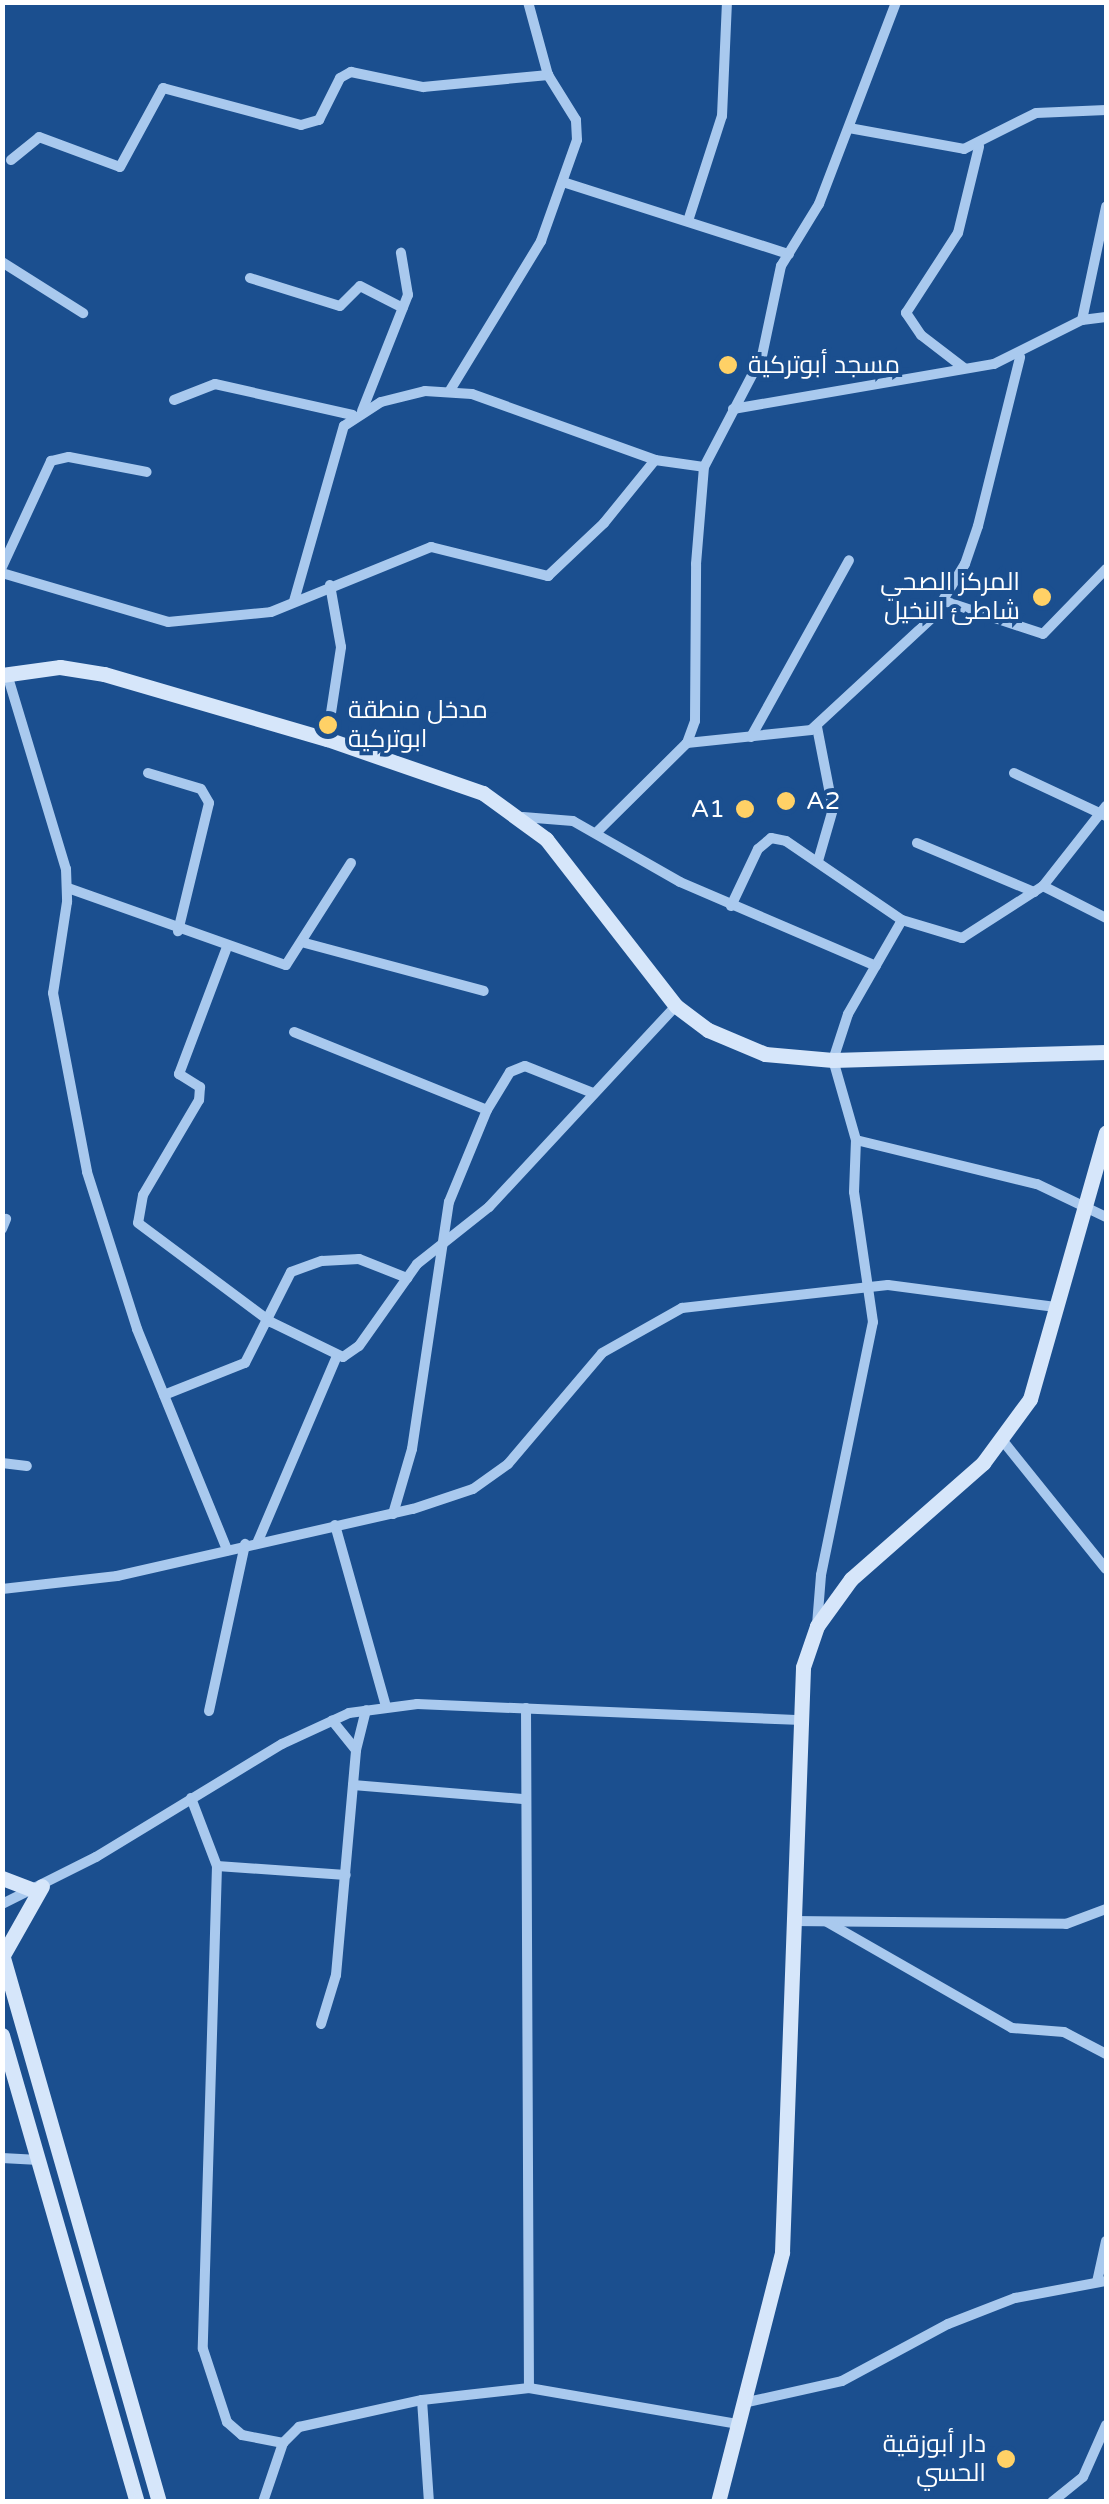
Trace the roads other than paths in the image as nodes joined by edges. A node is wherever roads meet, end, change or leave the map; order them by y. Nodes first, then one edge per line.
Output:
1 (528, 2) edge
2 (727, 2) edge
3 (896, 2) edge
4 (548, 74) junction
5 (1106, 110) edge
6 (849, 128) junction
7 (978, 147) junction
8 (11, 160) dead end
9 (566, 183) junction
10 (1106, 208) edge
11 (688, 221) junction
12 (402, 253) dead end
13 (788, 254) junction
14 (2, 262) edge
15 (250, 278) dead end
16 (403, 308) junction
17 (83, 314) dead end
18 (1106, 318) edge
19 (1082, 320) junction
20 (1020, 357) junction
21 (964, 368) junction
22 (449, 392) junction
23 (174, 400) dead end
24 (734, 410) junction
25 (358, 413) junction
26 (655, 460) junction
27 (704, 467) junction
28 (147, 472) dead end
29 (849, 560) dead end
30 (1106, 569) edge
31 (2, 570) edge
32 (330, 585) junction
33 (294, 601) junction
34 (944, 601) junction
35 (5, 674) edge
36 (817, 726) junction
37 (751, 737) junction
38 (326, 739) junction
39 (686, 743) junction
40 (1014, 772) dead end
41 (148, 773) dead end
42 (1105, 812) edge
43 (524, 817) junction
44 (597, 832) junction
45 (917, 843) dead end
46 (818, 861) junction
47 (351, 863) dead end
48 (68, 888) junction
49 (1038, 889) junction
50 (731, 906) junction
51 (1106, 918) edge
52 (902, 920) junction
53 (178, 930) junction
54 (305, 944) junction
55 (227, 947) junction
56 (876, 966) junction
57 (484, 991) dead end
58 (676, 1006) junction
59 (294, 1032) dead end
60 (1106, 1052) edge
61 (834, 1060) junction
62 (594, 1093) junction
63 (487, 1110) junction
64 (1106, 1132) edge
65 (856, 1140) junction
66 (1106, 1200) edge
67 (1090, 1206) junction
68 (1106, 1217) edge
69 (443, 1240) junction
70 (407, 1278) junction
71 (871, 1288) junction
72 (1056, 1308) junction
73 (271, 1322) junction
74 (337, 1356) junction
75 (164, 1395) junction
76 (1002, 1441) junction
77 (2, 1463) edge
78 (27, 1466) dead end
79 (393, 1514) junction
80 (334, 1525) junction
81 (258, 1541) junction
82 (245, 1544) junction
83 (227, 1550) junction
84 (1106, 1568) edge
85 (2, 1589) edge
86 (817, 1626) junction
87 (386, 1706) junction
88 (526, 1708) junction
89 (366, 1710) junction
90 (209, 1711) dead end
91 (332, 1720) junction
92 (796, 1720) junction
93 (356, 1750) junction
94 (353, 1785) junction
95 (191, 1798) junction
96 (525, 1800) junction
97 (217, 1866) junction
98 (346, 1875) junction
99 (2, 1878) edge
100 (37, 1888) junction
101 (2, 1904) edge
102 (1106, 1909) edge
103 (792, 1921) junction
104 (826, 1922) junction
105 (3, 1954) edge
106 (321, 2024) dead end
107 (2, 2034) edge
108 (1106, 2054) edge
109 (2, 2158) edge
110 (39, 2160) junction
111 (1106, 2241) edge
112 (1102, 2281) edge
113 (530, 2388) junction
114 (422, 2400) junction
115 (742, 2403) junction
116 (737, 2424) junction
117 (1106, 2425) edge
118 (283, 2442) junction
119 (136, 2502) edge
120 (160, 2502) edge
121 (263, 2502) edge
122 (428, 2502) edge
123 (718, 2502) edge
124 (1052, 2502) edge

1 - 4 street
2 - 11 street
3 - 6 street
4 - 8 street
4 - 9 street
5 - 7 street
6 - 7 street
6 - 13 street
7 - 21 street
9 - 11 street
9 - 22 street
10 - 19 street
11 - 13 street
12 - 16 street
13 - 24 street
14 - 17 street
15 - 16 street
16 - 25 street
18 - 19 street
19 - 20 street
20 - 21 street
20 - 34 street
21 - 24 street
22 - 25 street
22 - 26 street
23 - 25 street
24 - 27 street
25 - 33 street
26 - 27 street
26 - 32 street
27 - 39 street
28 - 31 street
29 - 37 street
30 - 34 street
31 - 33 street
32 - 33 street
32 - 38 street
34 - 36 street
35 - 38 street
35 - 48 street
36 - 37 street
36 - 46 street
37 - 39 street
38 - 43 street
39 - 44 street
40 - 42 street
41 - 53 street
42 - 49 street
43 - 44 street
43 - 58 street
44 - 50 street
45 - 49 street
46 - 50 street
46 - 52 street
47 - 54 street
48 - 53 street
48 - 75 street
49 - 51 street
49 - 52 street
50 - 56 street
52 - 56 street
53 - 55 street
54 - 55 street
54 - 57 street
55 - 73 street
56 - 61 street
58 - 61 street
58 - 62 street
59 - 63 street
60 - 61 street
61 - 65 street
62 - 63 street
62 - 69 street
63 - 69 street
64 - 67 street
65 - 67 street
65 - 71 street
66 - 67 street
67 - 68 street
67 - 72 street
69 - 70 street
69 - 79 street
70 - 73 street
70 - 74 street
71 - 72 street
71 - 79 street
71 - 86 street
72 - 76 street
73 - 74 street
73 - 75 street
74 - 81 street
75 - 83 street
76 - 84 street
76 - 86 street
77 - 78 street
79 - 80 street
80 - 81 street
80 - 87 street
81 - 82 street
82 - 83 street
82 - 90 street
83 - 85 street
86 - 92 street
87 - 88 street
87 - 89 street
88 - 92 street
88 - 96 street
89 - 91 street
89 - 93 street
91 - 93 street
91 - 95 street
92 - 103 street
93 - 94 street
94 - 96 street
94 - 98 street
95 - 97 street
95 - 100 street
96 - 113 street
97 - 98 street
97 - 118 street
98 - 106 street
99 - 100 street
100 - 101 street
100 - 105 street
102 - 104 street
103 - 104 street
103 - 115 street
104 - 108 street
105 - 120 street
107 - 110 street
109 - 110 street
110 - 119 street
111 - 112 street
112 - 115 street
113 - 114 street
113 - 116 street
114 - 118 street
114 - 122 street
115 - 116 street
116 - 123 street
117 - 124 street
118 - 121 street

